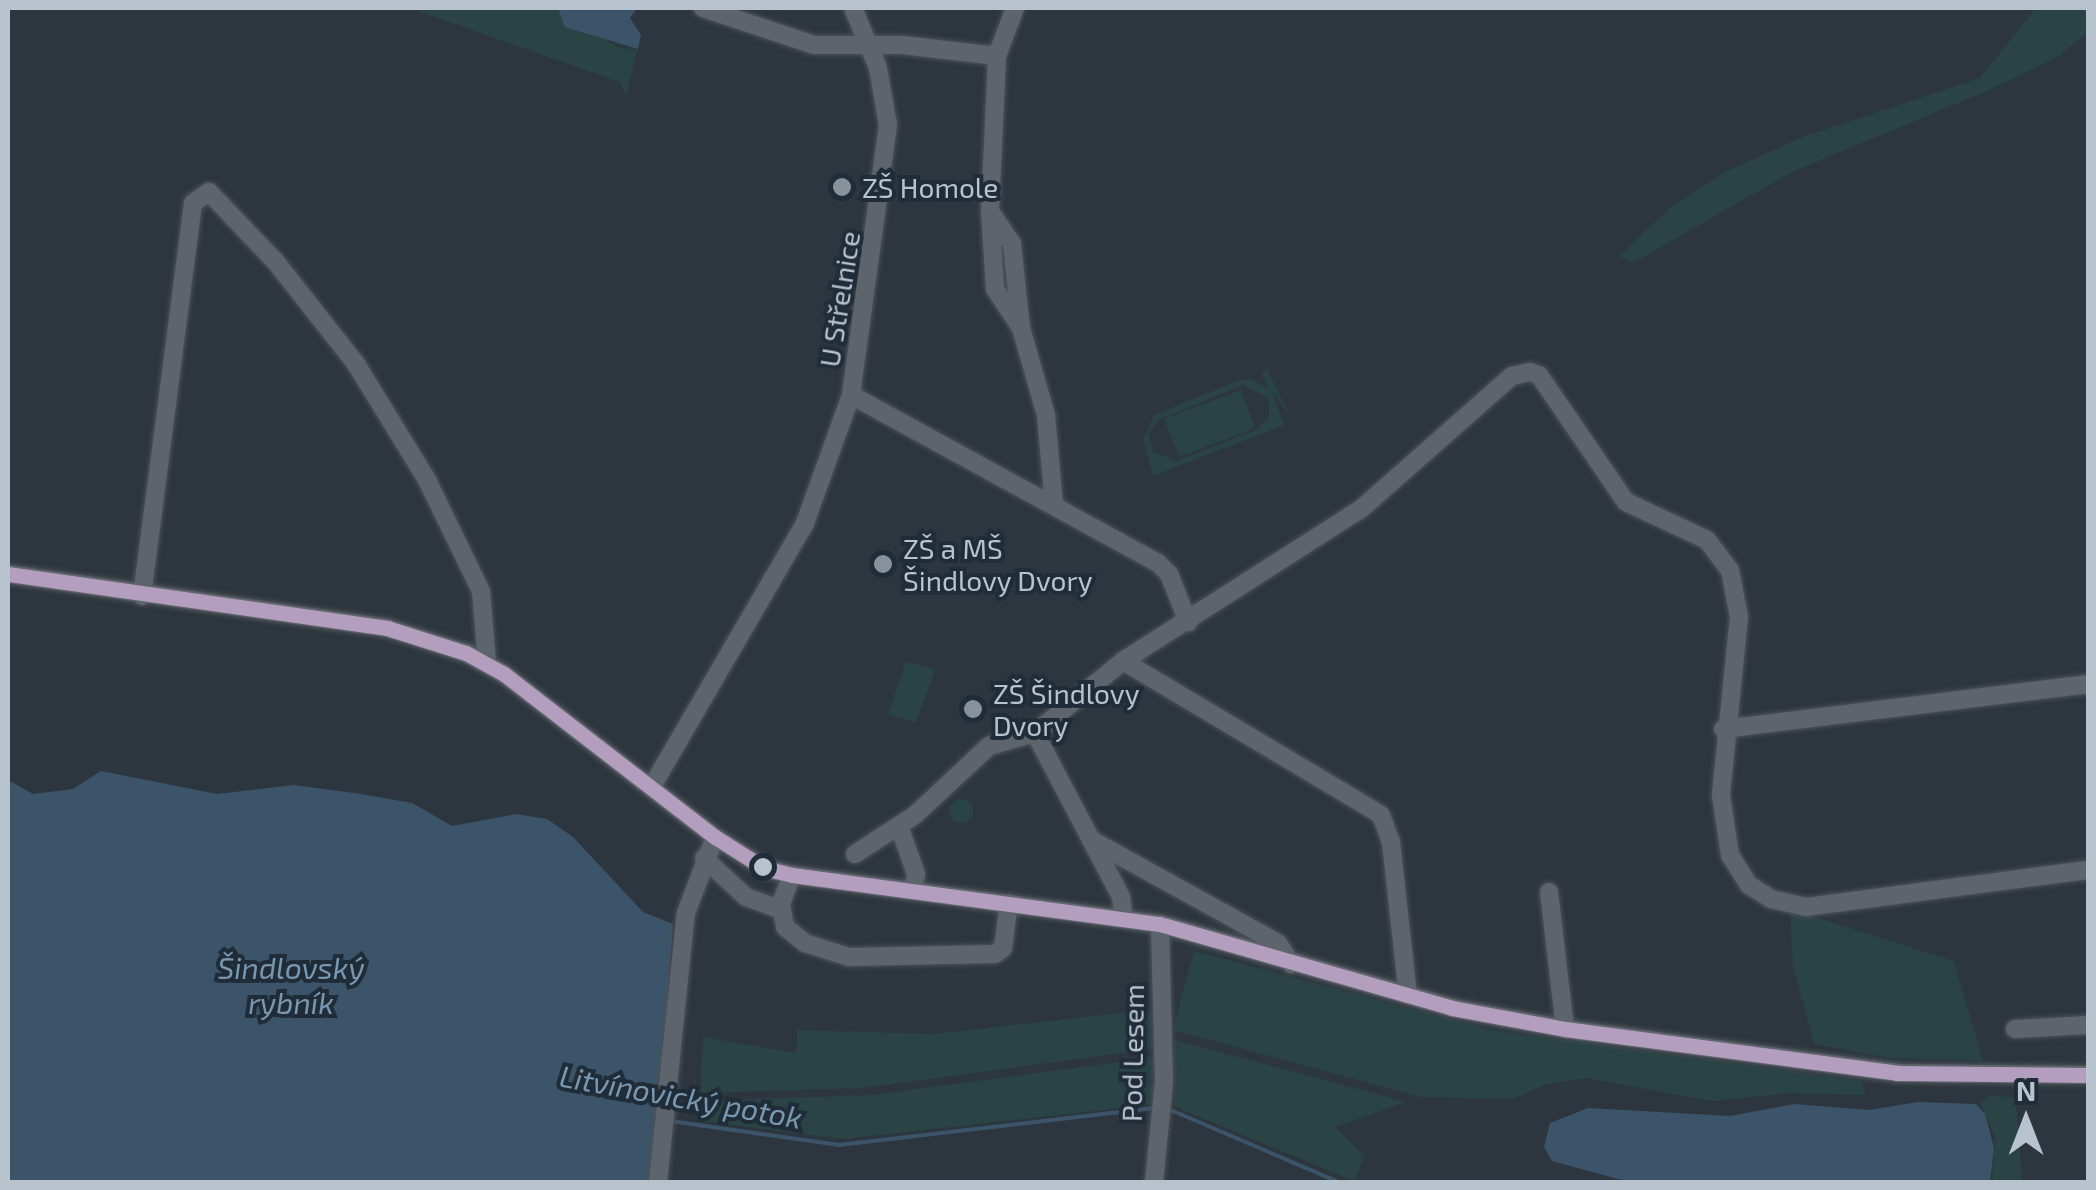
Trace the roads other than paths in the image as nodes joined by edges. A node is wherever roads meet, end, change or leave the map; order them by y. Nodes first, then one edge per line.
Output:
1 (703, 8) edge
2 (853, 8) edge
3 (1014, 8) edge
4 (868, 44) junction
5 (997, 56) junction
6 (851, 395) junction
7 (1054, 505) junction
8 (8, 574) edge
9 (142, 596) junction
10 (1188, 622) junction
11 (1122, 660) junction
12 (486, 662) junction
13 (2088, 684) edge
14 (1723, 730) junction
15 (1035, 733) junction
16 (651, 788) junction
17 (898, 826) junction
18 (715, 836) junction
19 (1094, 842) junction
20 (855, 854) dead end
21 (704, 858) junction
22 (2088, 870) edge
23 (792, 875) junction
24 (913, 892) junction
25 (1549, 892) dead end
26 (1009, 903) junction
27 (780, 910) junction
28 (1124, 918) junction
29 (1160, 924) junction
30 (1292, 964) junction
31 (1408, 995) junction
32 (2088, 1025) edge
33 (1565, 1029) junction
34 (2015, 1029) dead end
35 (2088, 1075) edge
36 (658, 1182) edge
37 (1154, 1182) edge

1 - 4 street
2 - 4 street, U Střelnice
3 - 5 street
4 - 5 street
4 - 6 street, U Střelnice
5 - 7 street
6 - 7 street, U Střelnice
6 - 16 street
7 - 10 street, U Střelnice
8 - 9 street
9 - 12 street
9 - 12 street
10 - 11 street
10 - 14 street
11 - 15 street
11 - 31 street
12 - 16 street
13 - 14 street
14 - 22 street
15 - 17 street
15 - 19 street
16 - 18 street
17 - 20 street
17 - 24 street
18 - 21 street
18 - 23 street
19 - 28 street
19 - 30 street
21 - 27 street
21 - 36 street
23 - 24 street
23 - 27 street
24 - 26 street
25 - 33 street
26 - 27 street
26 - 28 street
28 - 29 street
29 - 30 street
29 - 37 street, Pod Lesem
30 - 31 street
31 - 33 street
32 - 34 street
33 - 35 street

